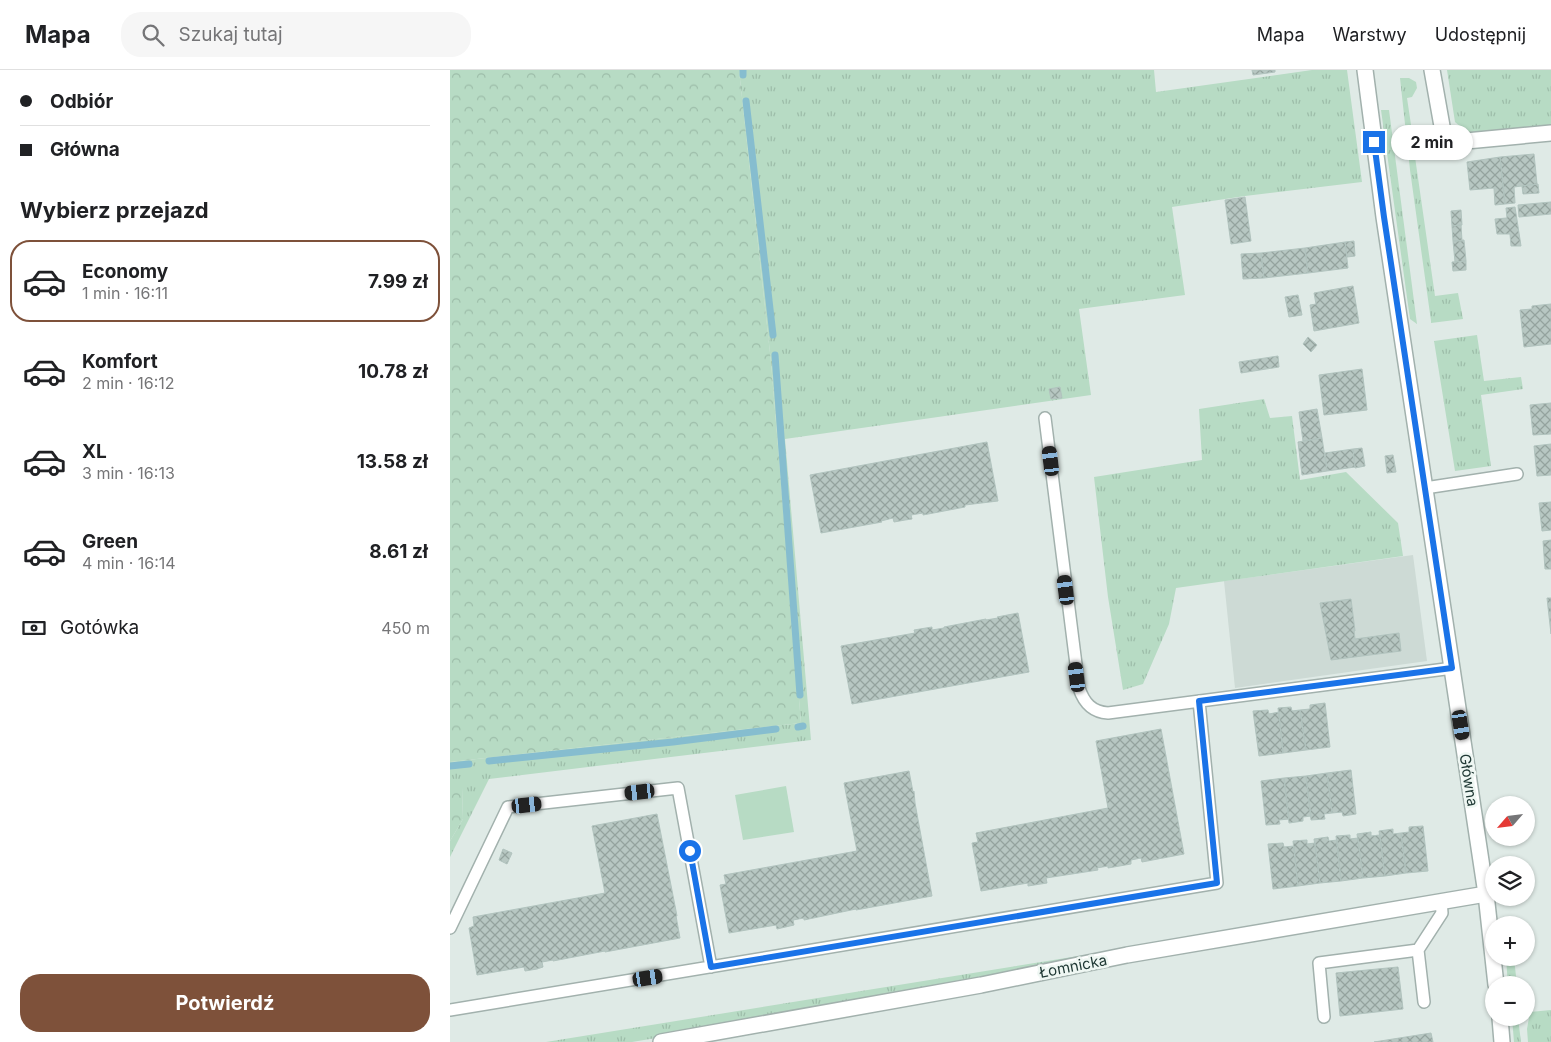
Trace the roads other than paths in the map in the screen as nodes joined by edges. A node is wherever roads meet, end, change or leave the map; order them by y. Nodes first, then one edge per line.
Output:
1 (1365, 70) edge
2 (1432, 70) edge
3 (1551, 133) edge
4 (1045, 418) dead end
5 (1517, 474) dead end
6 (1425, 488) junction
7 (1452, 668) junction
8 (1199, 701) junction
9 (1485, 887) edge
10 (1485, 894) edge
11 (1441, 901) junction
12 (1487, 906) edge
13 (450, 928) edge
14 (1418, 950) junction
15 (711, 967) junction
16 (1495, 976) edge
17 (1424, 1002) dead end
18 (450, 1010) edge
19 (1324, 1017) dead end
20 (1501, 1026) edge
21 (661, 1042) edge
22 (1502, 1042) edge

1 - 6 street, Główna
2 - 3 street
4 - 8 lane
5 - 6 lane
6 - 7 street, Główna
7 - 8 lane
7 - 9 street, Główna
8 - 15 lane
10 - 11 street, Łomnicka
11 - 14 lane
11 - 21 street, Łomnicka
12 - 16 street, Główna
13 - 15 lane
14 - 17 lane
14 - 19 lane
15 - 18 lane
20 - 22 street

